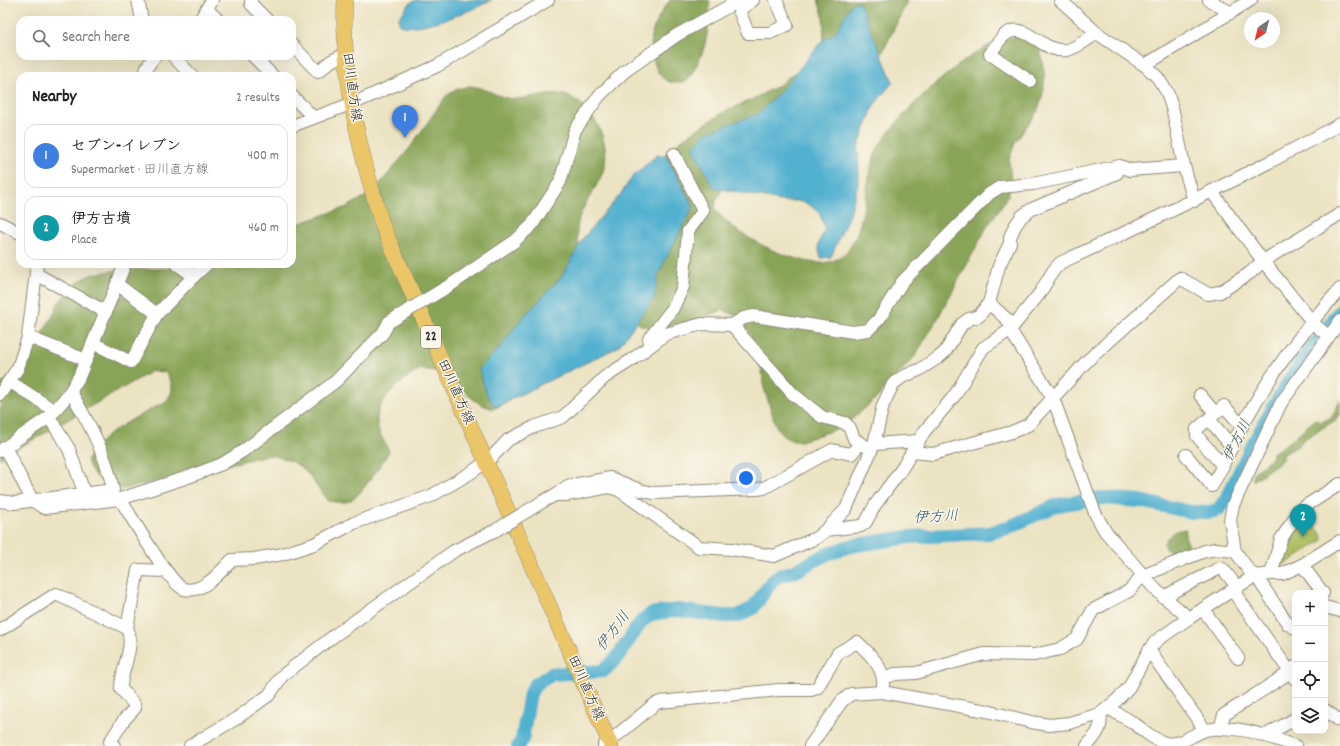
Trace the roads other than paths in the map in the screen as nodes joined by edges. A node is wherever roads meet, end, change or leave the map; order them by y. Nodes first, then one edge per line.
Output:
1 (138, 0) edge
2 (251, 0) edge
3 (345, 0) edge
4 (354, 0) edge
5 (548, 0) edge
6 (740, 0) edge
7 (753, 0) edge
8 (776, 0) edge
9 (1060, 0) edge
10 (1209, 0) edge
11 (1252, 0) edge
12 (205, 9) edge
13 (1231, 13) junction
14 (141, 16) edge
15 (213, 16) edge
16 (263, 16) edge
17 (1097, 33) junction
18 (296, 49) edge
19 (345, 54) junction
20 (152, 60) edge
21 (178, 60) edge
22 (257, 60) edge
23 (1145, 65) junction
24 (145, 72) edge
25 (188, 72) edge
26 (269, 72) edge
27 (1030, 80) dead end
28 (296, 100) edge
29 (356, 101) junction
30 (313, 117) junction
31 (296, 124) edge
32 (1340, 124) edge
33 (674, 154) dead end
34 (1184, 166) junction
35 (1130, 170) junction
36 (1212, 192) junction
37 (1194, 201) junction
38 (1340, 214) edge
39 (0, 223) edge
40 (16, 231) edge
41 (1263, 261) junction
42 (123, 268) edge
43 (183, 268) edge
44 (203, 268) edge
45 (37, 269) edge
46 (194, 276) junction
47 (117, 284) junction
48 (1340, 290) edge
49 (989, 303) junction
50 (106, 312) junction
51 (157, 314) junction
52 (1340, 321) edge
53 (1313, 322) junction
54 (732, 326) junction
55 (1012, 328) junction
56 (1327, 335) junction
57 (28, 337) junction
58 (93, 343) junction
59 (654, 343) junction
60 (86, 360) junction
61 (9, 381) junction
62 (71, 392) junction
63 (0, 394) edge
64 (1200, 395) dead end
65 (1053, 398) junction
66 (1273, 398) junction
67 (52, 414) junction
68 (1212, 416) junction
69 (1242, 426) junction
70 (919, 441) junction
71 (860, 444) junction
72 (3, 446) edge
73 (873, 446) junction
74 (1232, 447) junction
75 (912, 452) junction
76 (1186, 455) dead end
77 (489, 459) junction
78 (1223, 466) junction
79 (1340, 484) edge
80 (85, 495) junction
81 (555, 495) junction
82 (120, 499) junction
83 (32, 500) junction
84 (0, 501) edge
85 (826, 530) junction
86 (1340, 541) edge
87 (1235, 551) junction
88 (1302, 565) junction
89 (166, 570) junction
90 (1271, 574) junction
91 (1142, 576) junction
92 (1256, 576) junction
93 (1235, 590) junction
94 (1321, 590) edge
95 (1163, 597) junction
96 (1328, 608) edge
97 (1203, 609) junction
98 (1340, 611) edge
99 (1189, 618) junction
100 (1292, 626) edge
101 (127, 628) junction
102 (0, 630) edge
103 (1149, 650) junction
104 (1238, 658) dead end
105 (1292, 672) edge
106 (1292, 674) edge
107 (884, 678) junction
108 (882, 692) junction
109 (1104, 711) junction
110 (1328, 712) edge
111 (1292, 721) edge
112 (1340, 721) edge
113 (1220, 729) junction
114 (1206, 730) junction
115 (1264, 736) junction
116 (612, 743) edge
117 (114, 746) edge
118 (190, 746) edge
119 (810, 746) edge
120 (1087, 746) edge
121 (1296, 746) edge

1 - 14 street
2 - 16 street
3 - 19 main road, 田川直方線 / 22
4 - 29 main road, 田川直方線 / 22
5 - 29 street
6 - 82 street, bridge
7 - 8 street
9 - 17 street
10 - 13 street
11 - 13 street
12 - 15 street
13 - 23 street
17 - 23 street
17 - 27 street
18 - 19 street
19 - 29 main road, 田川直方線 / 22
20 - 24 street
21 - 25 street
22 - 26 street
23 - 34 street
28 - 30 street
29 - 30 street
29 - 77 main road, 田川直方線 / 22
30 - 31 street
32 - 36 street
33 - 59 street
34 - 35 street
34 - 37 street
35 - 49 street
35 - 54 street
36 - 37 street
36 - 41 street
37 - 55 street
38 - 41 street
39 - 40 street
41 - 53 street
41 - 65 street
42 - 47 street
43 - 46 street
44 - 46 street
45 - 50 street
45 - 57 street
46 - 51 street
47 - 50 street
47 - 51 street
48 - 53 street
49 - 55 street
49 - 73 street
50 - 58 street
51 - 58 street
52 - 56 street
53 - 56 street
53 - 66 street
54 - 59 street
54 - 71 street
55 - 65 street
55 - 70 street
56 - 66 street
57 - 60 street
57 - 61 street
58 - 60 street
59 - 77 street
60 - 62 street
61 - 63 street
61 - 67 street
62 - 67 street
62 - 80 street
64 - 68 street
65 - 75 street
65 - 91 street
66 - 69 street
66 - 87 street
67 - 72 street
67 - 80 street
68 - 69 street
68 - 74 street
68 - 78 street
69 - 74 street
70 - 73 street
70 - 75 street
71 - 73 street
71 - 81 street
72 - 83 street
73 - 85 street
74 - 78 street
75 - 85 street
76 - 78 street
77 - 89 street
77 - 116 main road, 田川直方線 / 22
79 - 90 street
80 - 83 street
81 - 85 street
81 - 118 street, bridge
82 - 83 street
82 - 89 street
83 - 84 street
86 - 88 street
87 - 91 street
87 - 92 street
88 - 90 street
88 - 94 street
89 - 101 street
90 - 92 street
91 - 95 street
91 - 107 street
92 - 93 street
92 - 100 street
93 - 95 street
93 - 97 street
93 - 105 street
95 - 99 street
96 - 98 street
97 - 99 street
97 - 104 street
99 - 103 street
101 - 102 street
101 - 117 street
103 - 109 street
103 - 114 street
106 - 113 street
107 - 108 street
107 - 116 street
108 - 109 street
108 - 119 street
109 - 114 street
109 - 120 street
110 - 112 street
111 - 115 street
113 - 114 street
113 - 115 street
115 - 121 street

